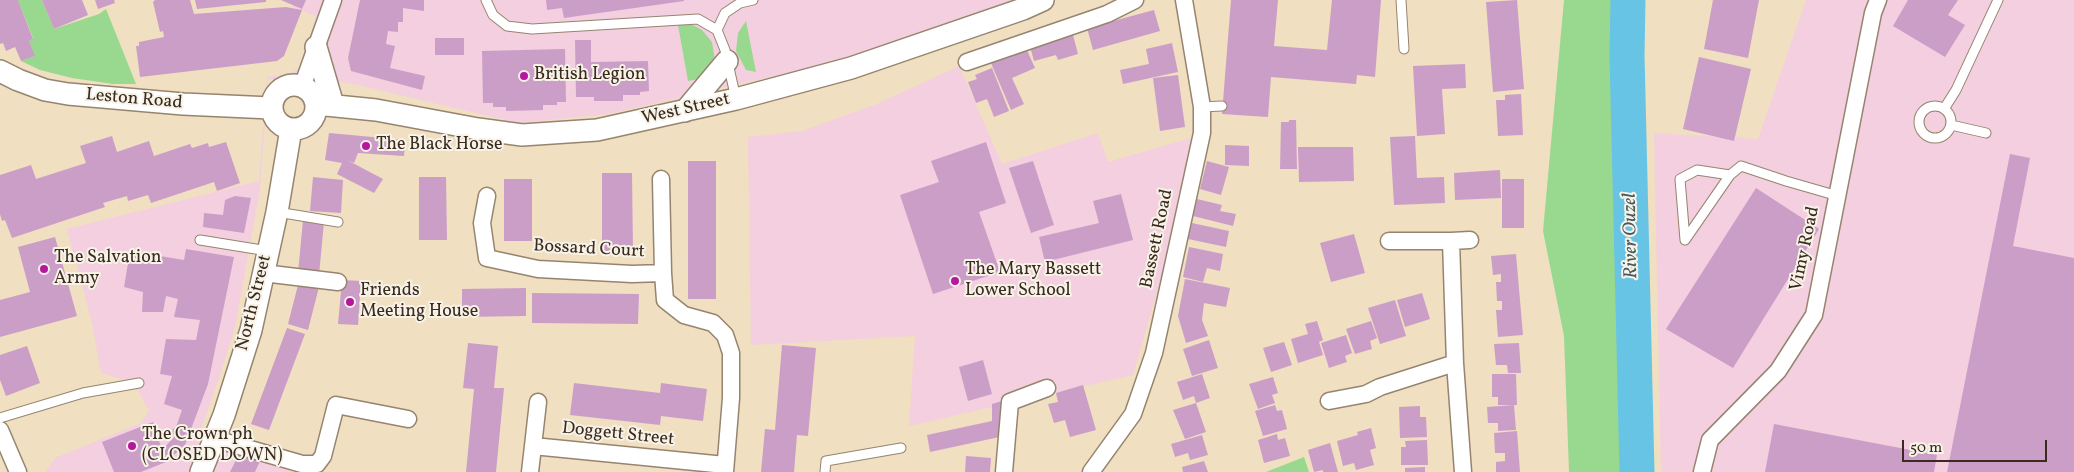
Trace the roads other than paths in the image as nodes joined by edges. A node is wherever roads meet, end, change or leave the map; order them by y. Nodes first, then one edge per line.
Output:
1 (333, 0) edge
2 (486, 0) edge
3 (753, 0) edge
4 (1043, 0) edge
5 (1135, 0) edge
6 (1184, 0) edge
7 (1401, 0) edge
8 (1878, 0) edge
9 (1998, 0) edge
10 (718, 30) junction
11 (316, 47) junction
12 (1404, 49) dead end
13 (727, 61) junction
14 (968, 62) dead end
15 (0, 71) edge
16 (302, 87) junction
17 (736, 99) junction
18 (324, 104) junction
19 (1222, 106) dead end
20 (1202, 107) junction
21 (271, 108) junction
22 (1944, 109) junction
23 (685, 111) junction
24 (1951, 125) junction
25 (291, 130) junction
26 (1986, 132) dead end
27 (1730, 175) junction
28 (661, 179) dead end
29 (486, 196) dead end
30 (1838, 196) junction
31 (277, 212) junction
32 (338, 222) dead end
33 (200, 240) dead end
34 (1470, 240) dead end
35 (1389, 241) dead end
36 (1451, 241) junction
37 (268, 251) junction
38 (263, 273) junction
39 (662, 273) junction
40 (338, 282) dead end
41 (684, 315) joint
42 (1455, 363) junction
43 (139, 384) dead end
44 (1047, 388) dead end
45 (1329, 401) dead end
46 (538, 402) dead end
47 (0, 418) edge
48 (408, 419) dead end
49 (0, 430) edge
50 (214, 439) junction
51 (533, 446) junction
52 (901, 448) dead end
53 (725, 468) edge
54 (1099, 469) edge
55 (18, 472) edge
56 (201, 472) edge
57 (530, 472) edge
58 (825, 472) edge
59 (1004, 472) edge
60 (1463, 472) edge
61 (1702, 472) edge

1 - 11 street
2 - 10 lane
3 - 10 lane
4 - 17 street, West Street
5 - 14 street
6 - 20 street, Bassett Road
7 - 12 lane
8 - 30 street, Vimy Road
9 - 22 lane
10 - 13 lane
11 - 16 street
11 - 18 street
13 - 17 lane
13 - 23 street
15 - 21 street, Leston Road
16 - 18 street
16 - 21 street
17 - 23 street, West Street
18 - 23 street, West Street
18 - 25 street
19 - 20 lane
20 - 54 street, Bassett Road
21 - 25 street
22 - 24 lane
22 - 24 lane
24 - 26 lane
25 - 31 street, North Street
27 - 27 lane
27 - 30 lane
28 - 39 street, Bossard Court
29 - 39 street, Bossard Court
30 - 61 street, Vimy Road
31 - 32 lane
31 - 37 street, North Street
33 - 37 lane
34 - 36 street
35 - 36 street
36 - 42 street
37 - 38 street, North Street
38 - 40 street
38 - 50 street, North Street
39 - 41 street, Bossard Court
41 - 53 street, Doggett Street
42 - 45 street
42 - 60 street
43 - 47 lane
44 - 59 street
46 - 51 street
48 - 50 street
49 - 55 street
50 - 56 street, North Street
51 - 53 street, Doggett Street
51 - 57 street
52 - 58 lane

